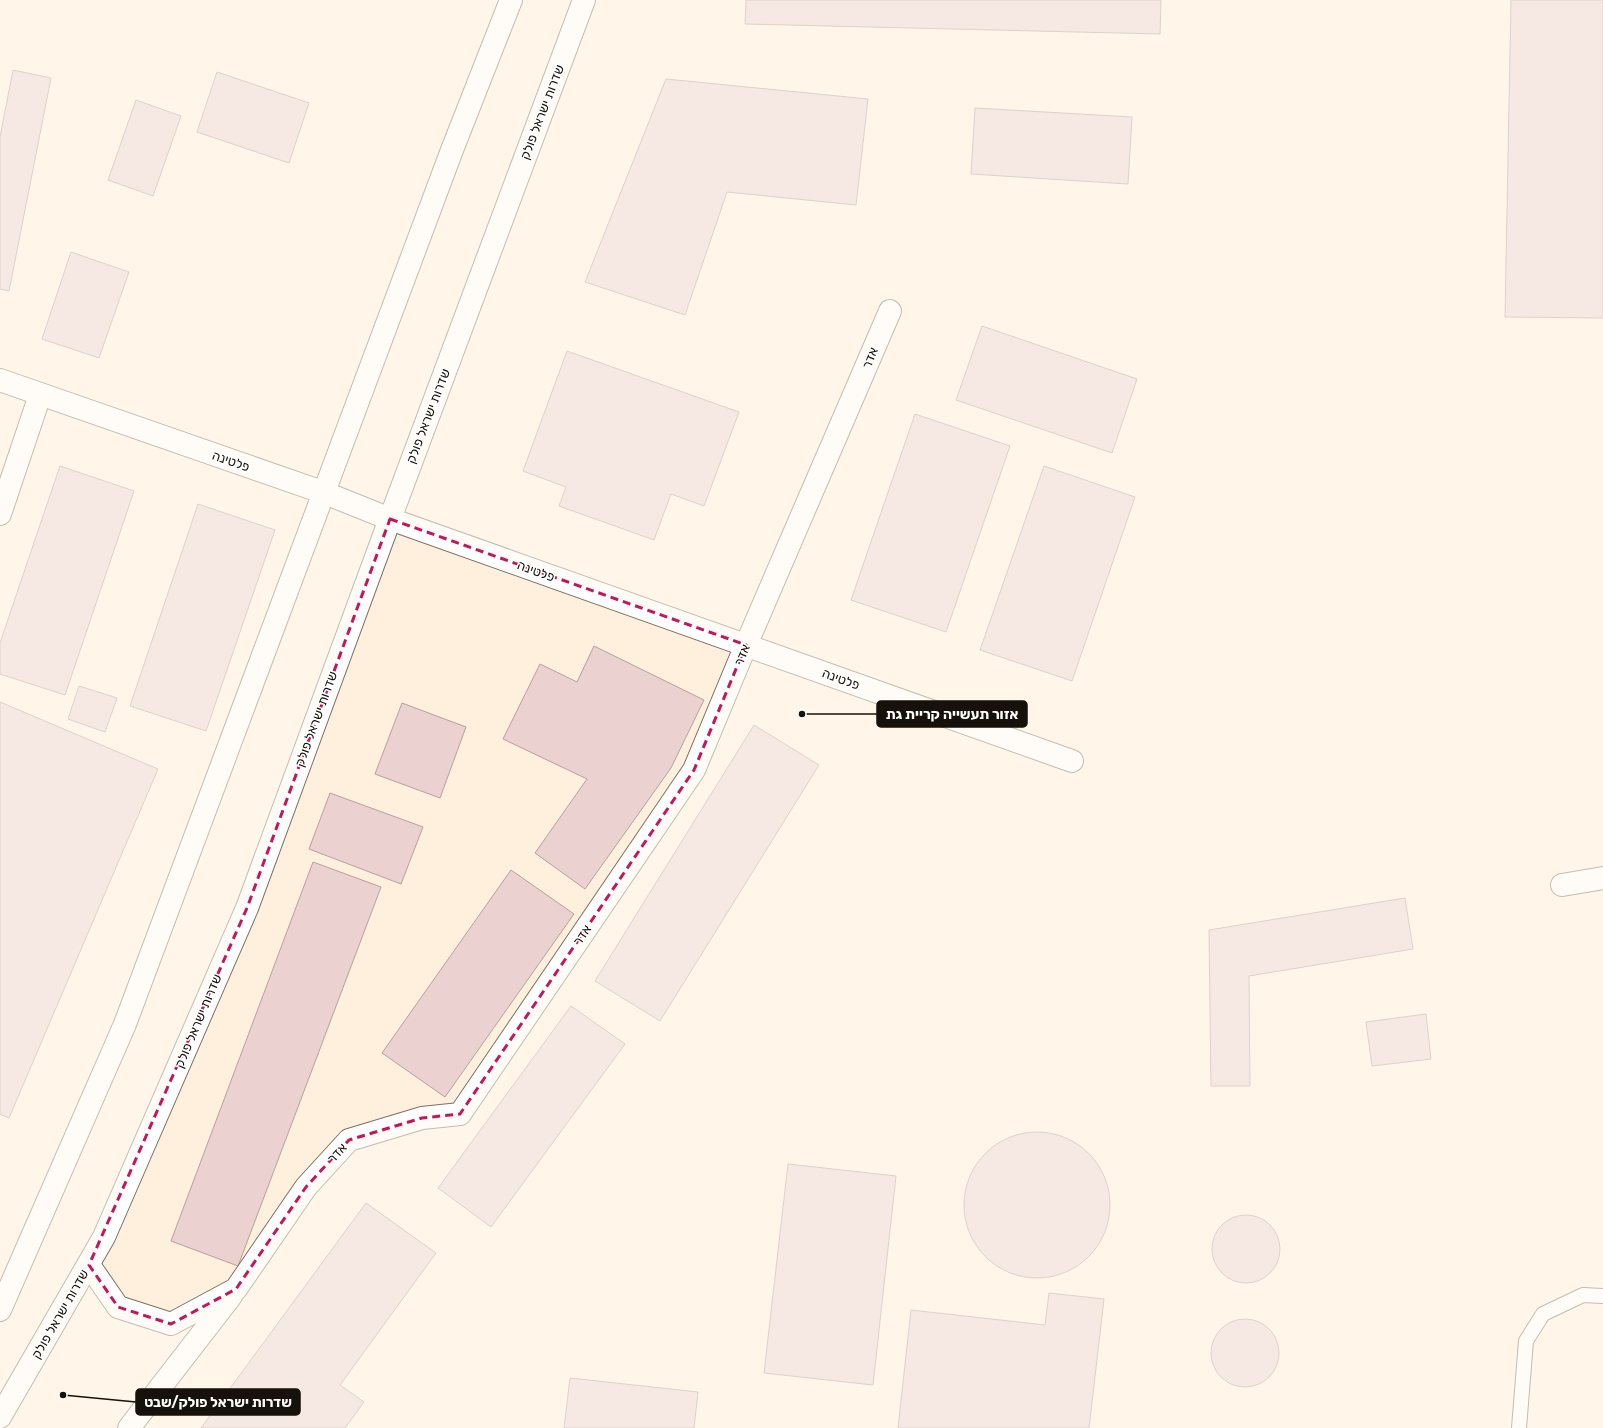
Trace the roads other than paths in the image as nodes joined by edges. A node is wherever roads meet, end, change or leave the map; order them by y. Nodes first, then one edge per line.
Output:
1 (511, 0) edge
2 (584, 0) edge
3 (890, 311) dead end
4 (0, 380) edge
5 (40, 395) junction
6 (325, 493) junction
7 (0, 514) edge
8 (390, 519) junction
9 (746, 645) junction
10 (1072, 761) dead end
11 (1603, 878) edge
12 (1562, 885) dead end
13 (89, 1265) junction
14 (236, 1289) junction
15 (1603, 1296) edge
16 (0, 1310) edge
17 (0, 1418) edge
18 (129, 1428) edge
19 (1519, 1428) edge

1 - 6 street
2 - 8 street, שדרות ישראל פולק
3 - 9 street, אדר
4 - 5 street, פלטינה
5 - 6 street, פלטינה
5 - 7 street
6 - 8 street, פלטינה
6 - 16 street
8 - 9 street, פלטינה
8 - 13 street, שדרות ישראל פולק
9 - 10 street, פלטינה
9 - 14 street, אדר
11 - 12 street
13 - 14 street, אדר
13 - 17 street, שדרות ישראל פולק
14 - 18 street
15 - 19 lane

